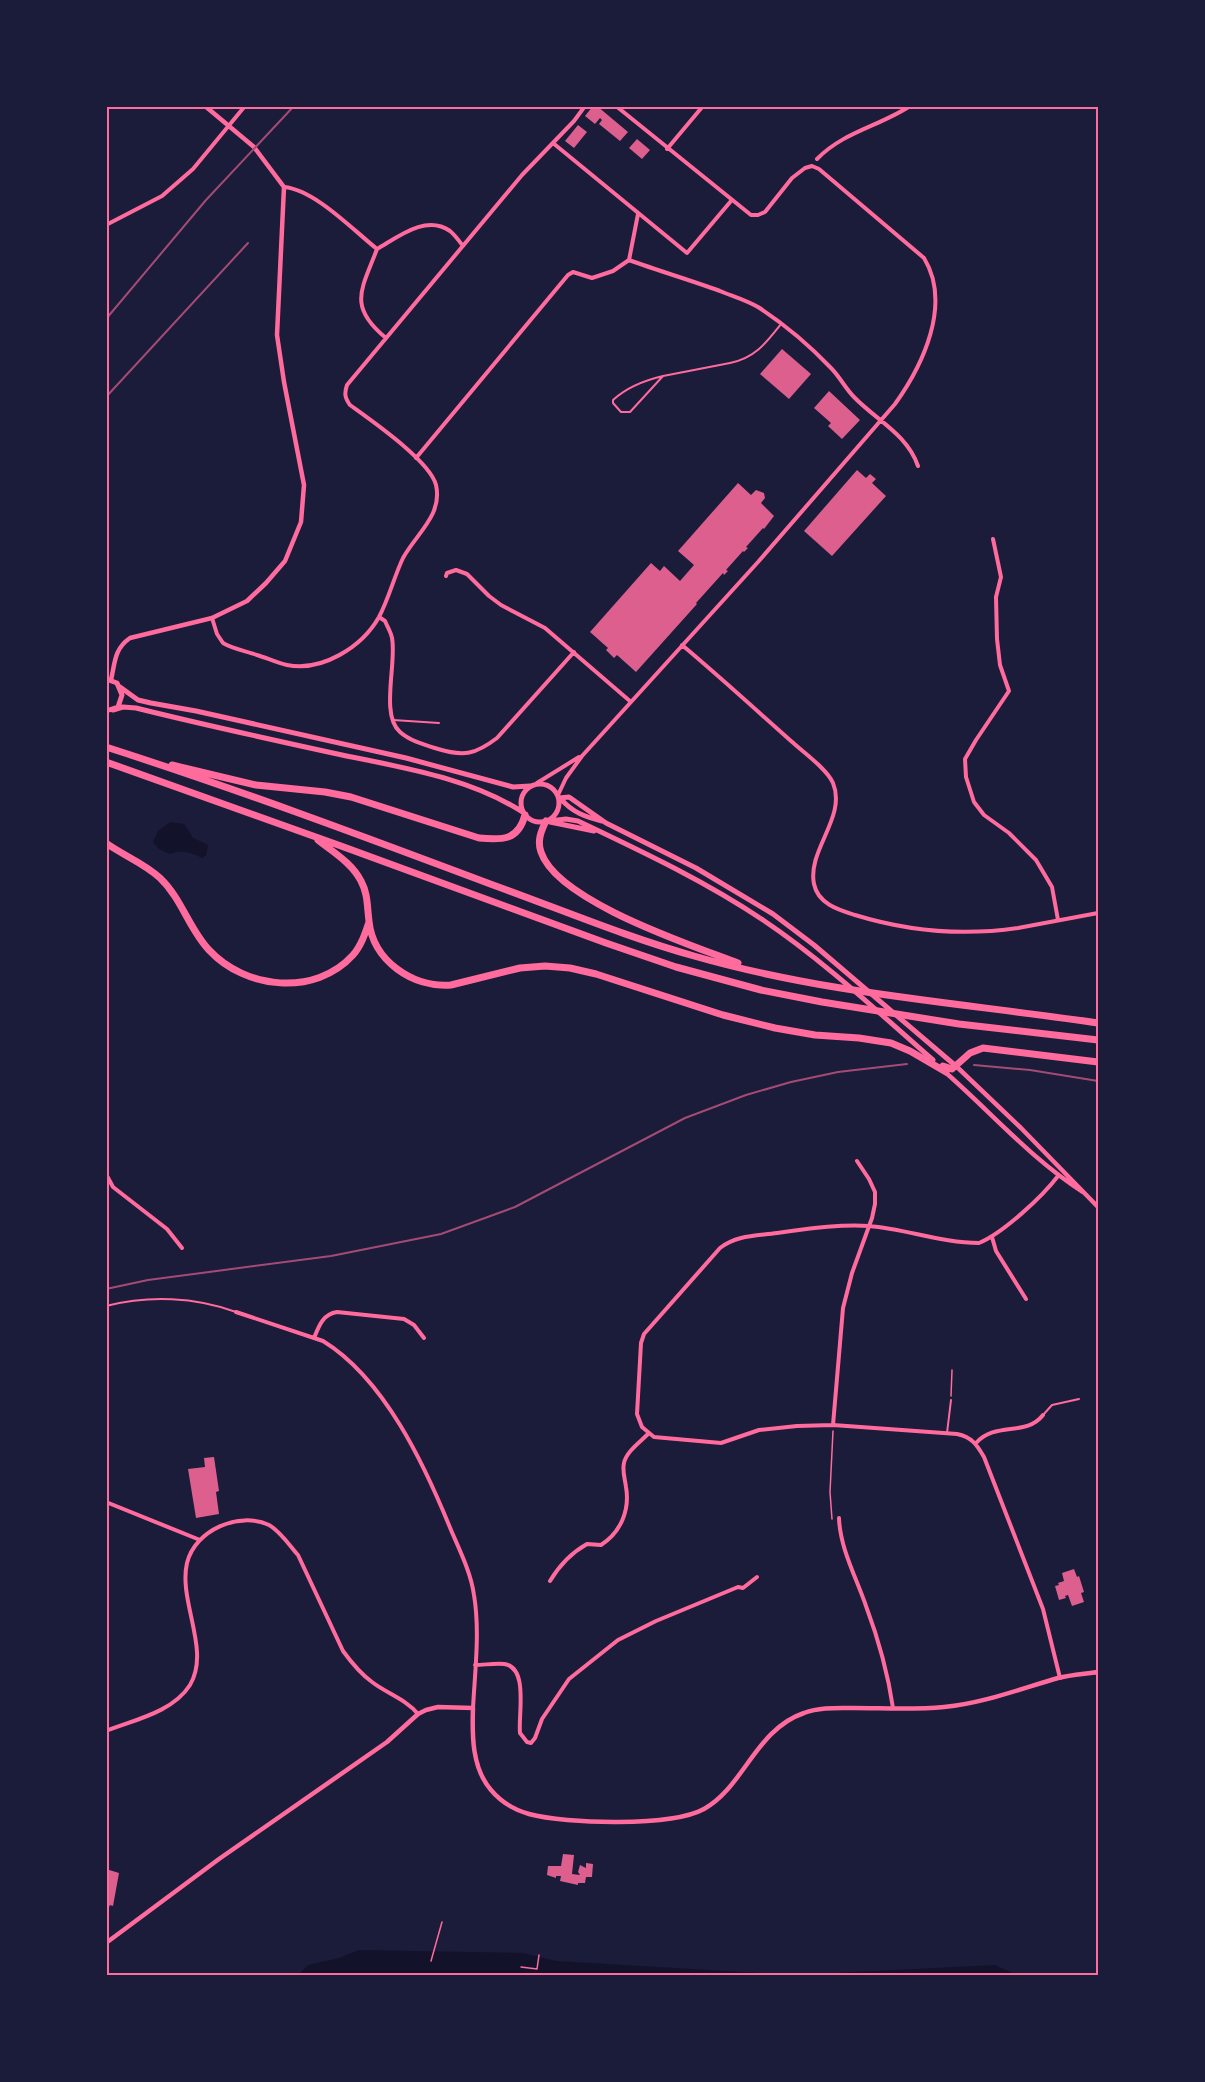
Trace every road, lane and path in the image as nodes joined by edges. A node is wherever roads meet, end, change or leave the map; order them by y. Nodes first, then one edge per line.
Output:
1 (205, 106) edge
2 (244, 106) edge
3 (585, 106) edge
4 (616, 106) edge
5 (703, 106) edge
6 (909, 106) edge
7 (229, 126) junction
8 (553, 143) junction
9 (668, 149) junction
10 (817, 159) dead end
11 (284, 187) junction
12 (731, 201) junction
13 (638, 213) junction
14 (106, 225) edge
15 (463, 246) junction
16 (376, 249) junction
17 (629, 260) junction
18 (781, 324) junction
19 (386, 338) junction
20 (663, 376) junction
21 (880, 420) junction
22 (416, 458) junction
23 (918, 466) dead end
24 (993, 539) dead end
25 (446, 576) dead end
26 (379, 617) junction
27 (212, 618) junction
28 (682, 645) junction
29 (574, 652) junction
30 (109, 680) edge
31 (120, 687) junction
32 (631, 702) junction
33 (110, 711) edge
34 (393, 720) junction
35 (440, 723) dead end
36 (106, 747) edge
37 (132, 755) junction
38 (582, 756) junction
39 (106, 762) edge
40 (537, 783) junction
41 (530, 786) junction
42 (559, 796) junction
43 (525, 814) junction
44 (547, 821) junction
45 (311, 835) junction
46 (106, 843) edge
47 (1098, 913) edge
48 (1058, 920) junction
49 (369, 922) junction
50 (762, 973) junction
51 (1098, 1023) edge
52 (1098, 1040) edge
53 (106, 1047) edge
54 (933, 1060) junction
55 (1098, 1062) edge
56 (957, 1067) junction
57 (106, 1068) edge
58 (946, 1072) junction
59 (857, 1161) dead end
60 (106, 1174) edge
61 (1058, 1176) junction
62 (1083, 1192) junction
63 (1098, 1207) edge
64 (869, 1226) junction
65 (992, 1238) junction
66 (182, 1248) dead end
67 (1026, 1299) dead end
68 (106, 1306) edge
69 (236, 1312) joint
70 (314, 1338) junction
71 (424, 1338) dead end
72 (952, 1370) dead end
73 (1079, 1399) dead end
74 (951, 1400) joint
75 (1043, 1415) joint
76 (833, 1425) junction
77 (947, 1433) junction
78 (648, 1434) junction
79 (976, 1443) junction
80 (106, 1502) edge
81 (839, 1518) joint
82 (200, 1540) junction
83 (757, 1577) dead end
84 (550, 1581) dead end
85 (475, 1665) junction
86 (1098, 1672) edge
87 (1060, 1678) junction
88 (473, 1708) junction
89 (893, 1708) junction
90 (418, 1714) junction
91 (106, 1731) edge
92 (442, 1922) dead end
93 (106, 1943) edge
94 (539, 1956) dead end
95 (430, 1961) dead end
96 (521, 1967) dead end

1 - 7 street
2 - 7 street
3 - 8 street
4 - 9 street
5 - 9 street
6 - 10 street
7 - 11 street
7 - 14 street
8 - 13 street
8 - 15 street
9 - 12 street
11 - 16 street
11 - 27 street
12 - 13 street
12 - 21 street
13 - 17 street
15 - 16 street
15 - 19 street
16 - 19 street
17 - 18 street
17 - 22 street
18 - 20 lane
18 - 21 street
19 - 22 street
20 - 20 lane
21 - 23 street
21 - 28 street
22 - 26 street
24 - 48 street
25 - 29 street
26 - 27 street
26 - 34 street
27 - 30 street
28 - 32 street
28 - 48 street
29 - 32 street
29 - 34 street
30 - 31 main road
31 - 33 main road
31 - 41 main road
32 - 38 street
33 - 43 main road
34 - 35 lane
36 - 37 highway
37 - 43 highway
37 - 50 highway
38 - 40 street
38 - 42 street
39 - 45 highway
40 - 41 main road
40 - 42 main road
41 - 43 main road
42 - 44 main road
42 - 56 main road
43 - 44 main road
44 - 50 highway
44 - 54 main road
45 - 49 highway
45 - 52 highway
46 - 49 highway
47 - 48 street
49 - 58 highway
50 - 51 highway
53 - 57 street
54 - 56 highway
54 - 58 street
55 - 56 highway
56 - 62 street
58 - 61 street
59 - 64 street
60 - 66 street
61 - 62 street
61 - 65 street
62 - 63 street
64 - 65 street
64 - 76 street
64 - 78 street
65 - 67 street
68 - 69 lane
69 - 70 street
70 - 71 street
70 - 85 street
72 - 74 path
73 - 75 lane
74 - 77 lane
75 - 79 street
76 - 77 street
76 - 78 street
76 - 81 path
77 - 79 street
78 - 84 street
79 - 87 street
80 - 82 street
81 - 89 street
82 - 90 street
82 - 91 street
83 - 85 street
85 - 88 street
86 - 87 street
87 - 89 street
88 - 89 street
88 - 90 street
90 - 93 street
92 - 95 path
94 - 96 path

